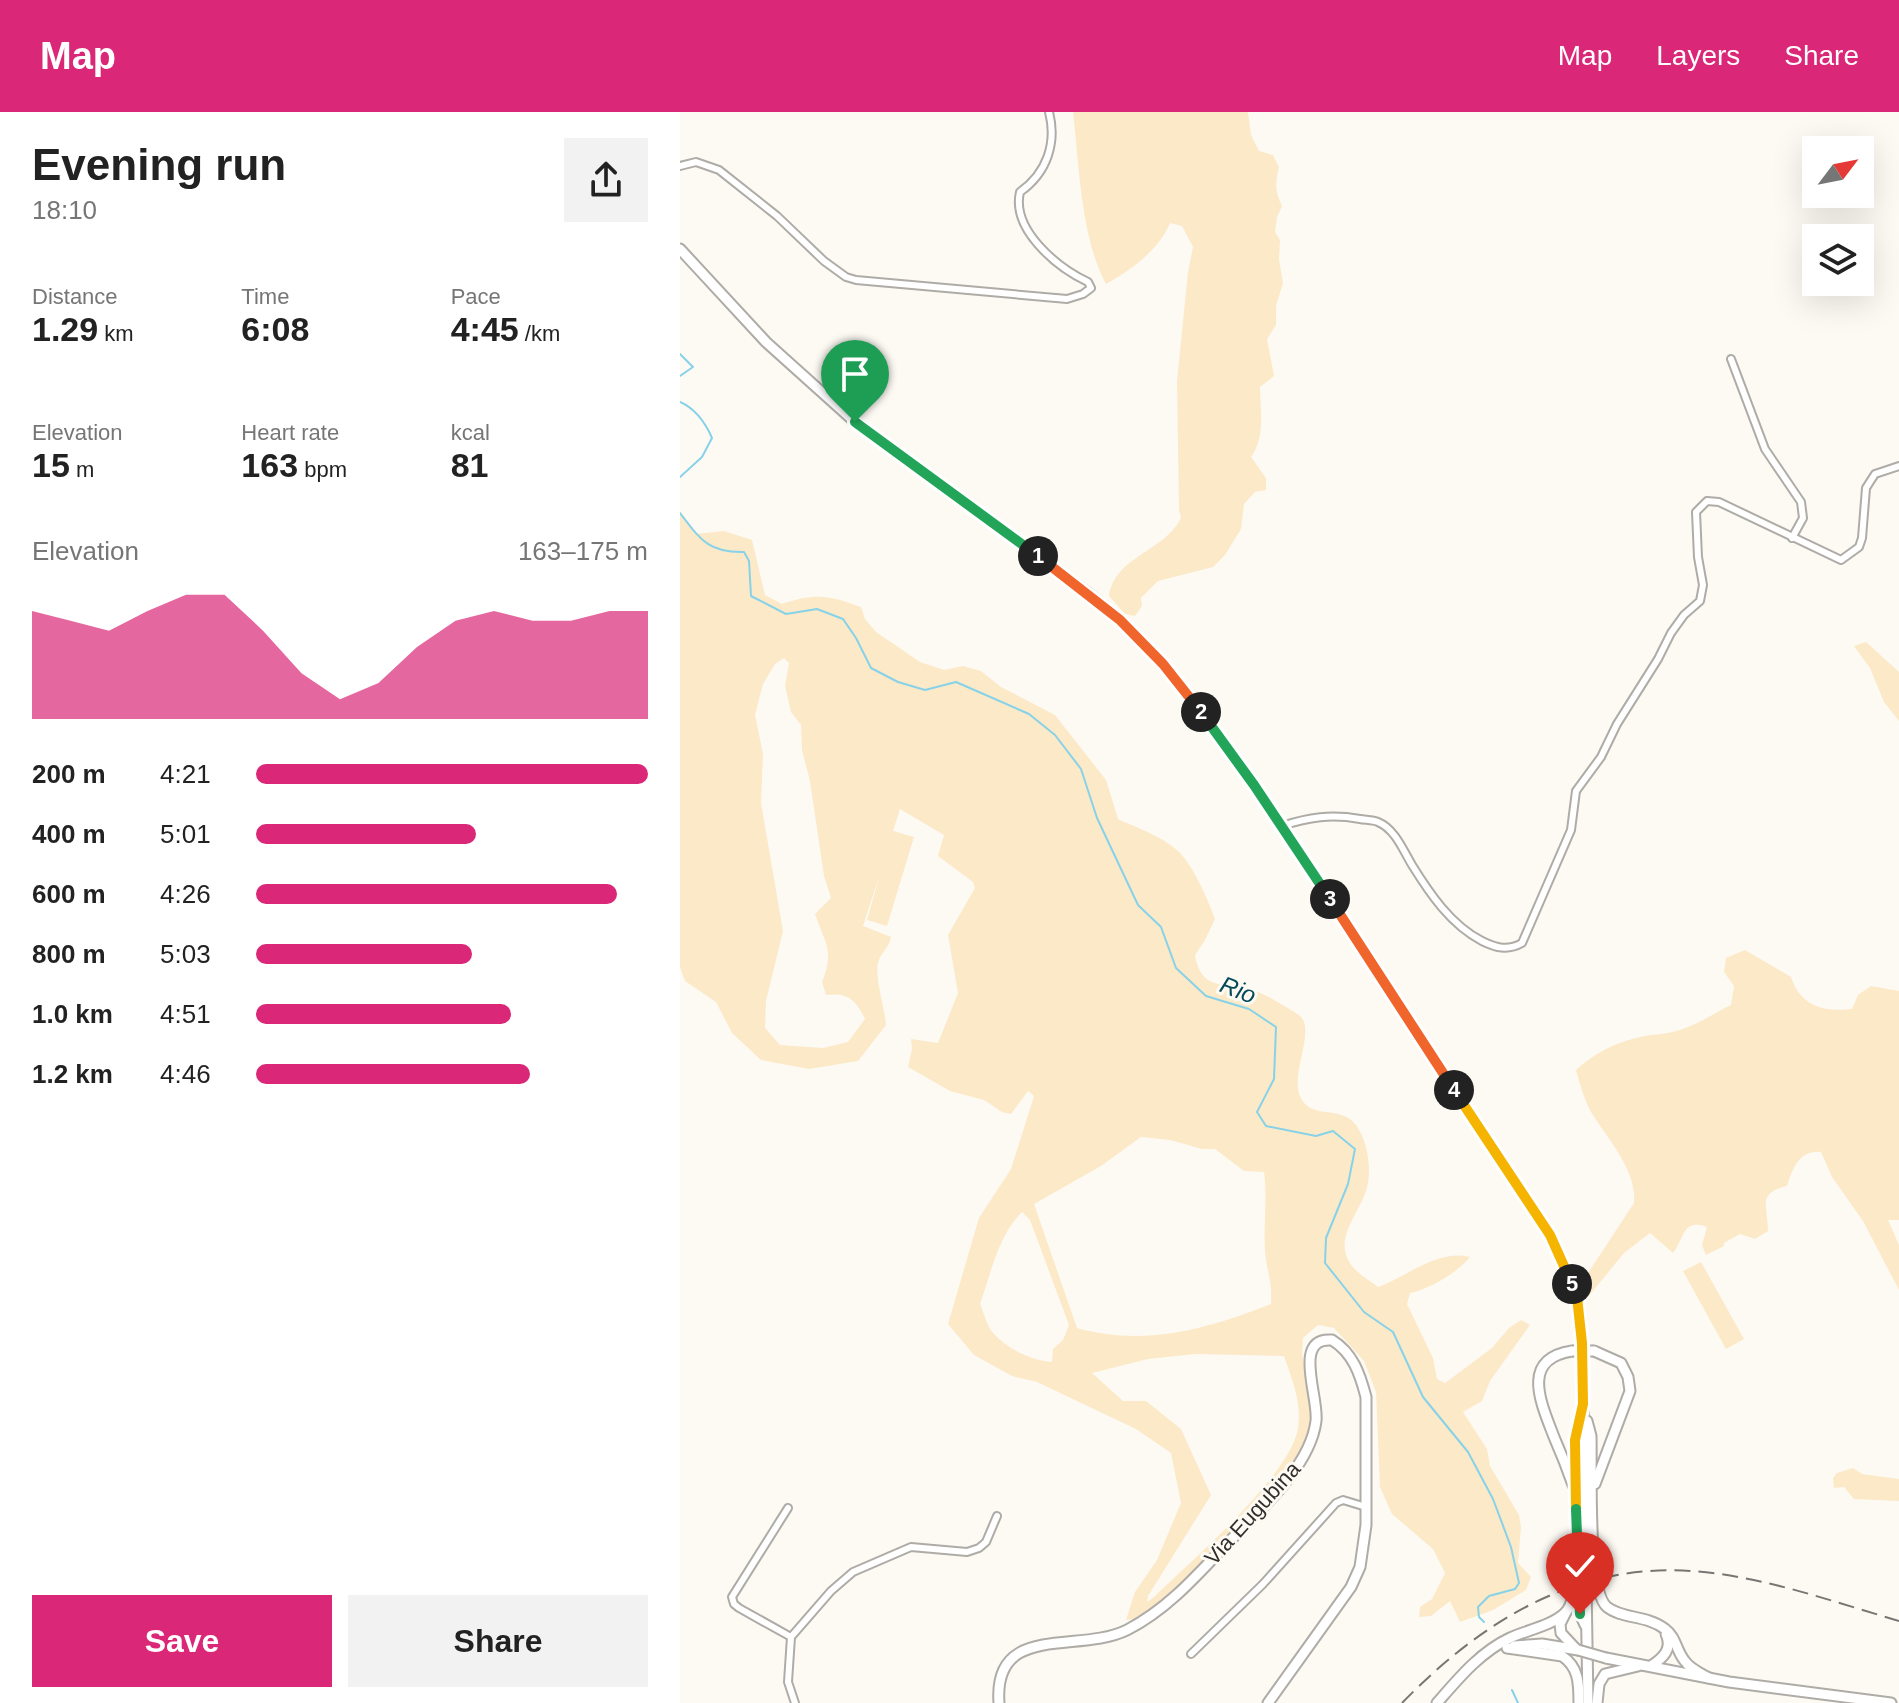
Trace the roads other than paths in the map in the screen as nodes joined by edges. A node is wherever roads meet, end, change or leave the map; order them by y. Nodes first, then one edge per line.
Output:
1 (1049, 112) edge
2 (680, 166) edge
3 (680, 249) edge
4 (1731, 359) dead end
5 (1899, 466) edge
6 (1792, 538) junction
7 (1282, 826) junction
8 (1583, 1404) junction
9 (1593, 1491) junction
10 (1576, 1493) junction
11 (1366, 1507) junction
12 (788, 1508) dead end
13 (997, 1516) dead end
14 (1593, 1549) junction
15 (1577, 1550) junction
16 (1566, 1612) junction
17 (1663, 1627) junction
18 (1588, 1632) junction
19 (791, 1637) junction
20 (1507, 1648) junction
21 (1578, 1650) junction
22 (1191, 1654) dead end
23 (1485, 1654) junction
24 (1648, 1666) junction
25 (1709, 1678) junction
26 (795, 1703) edge
27 (999, 1703) edge
28 (1268, 1703) edge
29 (1437, 1703) edge
30 (1579, 1703) edge
31 (1588, 1703) edge
32 (1597, 1703) edge
33 (1891, 1703) edge

1 - 2 street
3 - 7 street
4 - 6 street
5 - 6 street
6 - 7 street
7 - 8 street
8 - 9 street
8 - 10 street
8 - 18 street
9 - 10 street, bridge
9 - 14 street
10 - 15 street
11 - 22 street
11 - 27 street, Via Eugubina
11 - 28 street, Via Eugubina
12 - 19 street
13 - 19 street
14 - 17 street
14 - 18 street
15 - 16 street
15 - 18 street
16 - 21 street
16 - 23 street
17 - 24 street
17 - 25 street
18 - 31 street
19 - 26 street
20 - 21 street
20 - 23 street
20 - 30 street
21 - 24 street, bridge
23 - 29 street
24 - 25 street
24 - 32 street
25 - 33 street

